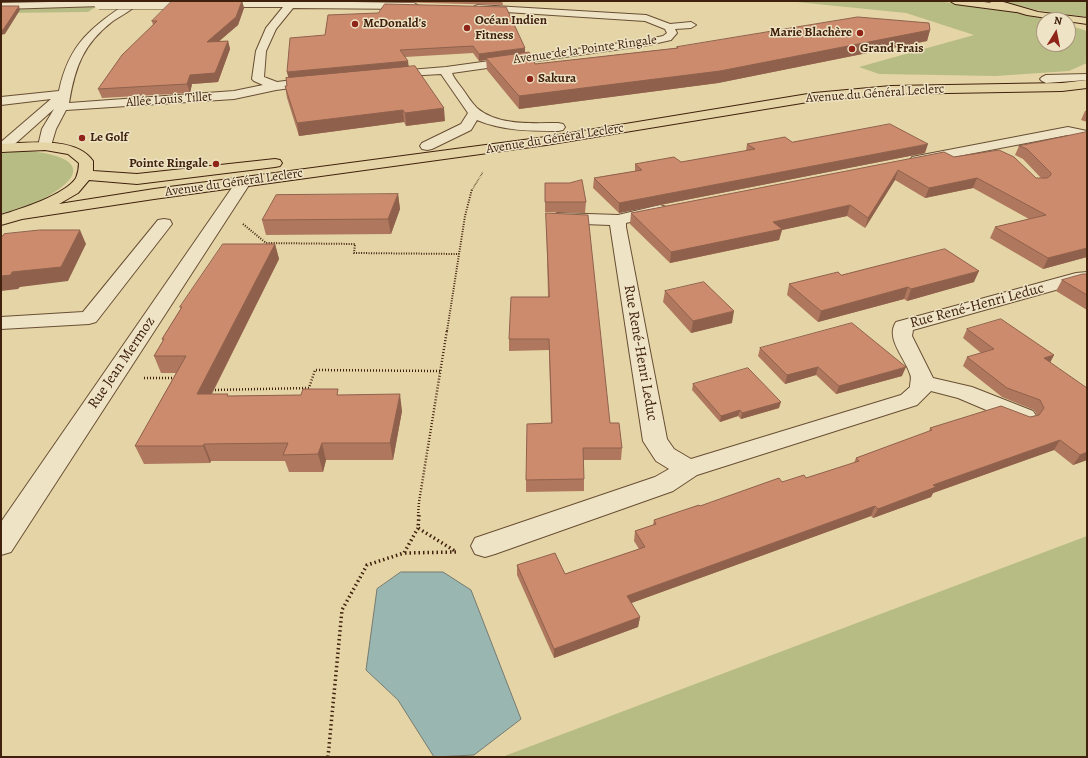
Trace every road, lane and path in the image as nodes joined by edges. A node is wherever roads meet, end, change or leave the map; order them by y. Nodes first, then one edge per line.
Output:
1 (136, 1) edge
2 (955, 1) edge
3 (992, 1) edge
4 (169, 4) edge
5 (205, 4) edge
6 (291, 4) junction
7 (1, 6) edge
8 (427, 6) edge
9 (469, 7) edge
10 (1016, 9) junction
11 (1036, 14) edge
12 (1076, 21) edge
13 (1087, 21) edge
14 (1076, 24) edge
15 (691, 25) dead end
16 (670, 27) junction
17 (1087, 27) edge
18 (446, 70) junction
19 (1087, 73) edge
20 (377, 75) edge
21 (1087, 77) edge
22 (1046, 79) junction
23 (331, 80) edge
24 (1087, 84) edge
25 (276, 86) junction
26 (64, 94) junction
27 (1, 100) edge
28 (62, 107) junction
29 (475, 112) junction
30 (558, 128) junction
31 (1087, 135) edge
32 (45, 146) junction
33 (428, 146) junction
34 (983, 147) junction
35 (1, 148) edge
36 (357, 154) dead end
37 (1004, 157) edge
38 (286, 162) dead end
39 (897, 164) edge
40 (483, 171) dead end
41 (85, 175) junction
42 (243, 182) junction
43 (679, 207) edge
44 (24, 214) junction
45 (548, 218) edge
46 (1, 220) edge
47 (618, 220) junction
48 (164, 224) dead end
49 (215, 224) junction
50 (459, 254) junction
51 (1087, 278) edge
52 (1, 323) edge
53 (440, 371) junction
54 (112, 378) junction
55 (179, 378) edge
56 (921, 382) junction
57 (206, 390) edge
58 (1025, 417) edge
59 (688, 469) junction
60 (418, 528) junction
61 (1, 544) edge
62 (486, 546) joint
63 (457, 552) junction
64 (404, 553) junction
65 (328, 757) edge

1 - 26 street
2 - 10 main road
3 - 10 main road
4 - 7 street, bridge
5 - 6 street
6 - 8 street
6 - 25 street
9 - 16 street, Avenue de la Pointe Ringale
10 - 11 main road
12 - 13 main road
14 - 17 main road
15 - 16 street
16 - 18 street, Avenue de la Pointe Ringale
18 - 20 street, Avenue de la Pointe Ringale
18 - 29 street
19 - 22 main road, Avenue du Général Leclerc
21 - 22 street
22 - 30 main road, Avenue du Général Leclerc
23 - 25 street
24 - 42 main road, Avenue du Général Leclerc
25 - 28 street, Allée Louis Tillet
26 - 27 street
26 - 28 street
26 - 35 street
28 - 32 street
29 - 30 street
29 - 33 street
30 - 33 main road, Avenue du Général Leclerc
31 - 34 street
32 - 35 main road
32 - 41 main road
33 - 36 main road, Avenue du Général Leclerc
34 - 37 street
34 - 39 street
38 - 41 main road, Avenue du Général Leclerc
40 - 50 path
41 - 44 main road
42 - 44 main road, Avenue du Général Leclerc
42 - 49 street, Rue Jean Mermoz
43 - 47 street
44 - 46 main road
45 - 47 street
47 - 59 street, Rue René-Henri Leduc
48 - 52 street
49 - 50 path
49 - 54 street, Rue Jean Mermoz
50 - 53 path
51 - 56 street, Rue René-Henri Leduc
53 - 57 path
53 - 60 path
54 - 55 path
54 - 61 street, Rue Jean Mermoz
56 - 58 street
56 - 59 street
59 - 62 street
60 - 63 path
60 - 64 path
62 - 63 path
63 - 64 path
64 - 65 path

